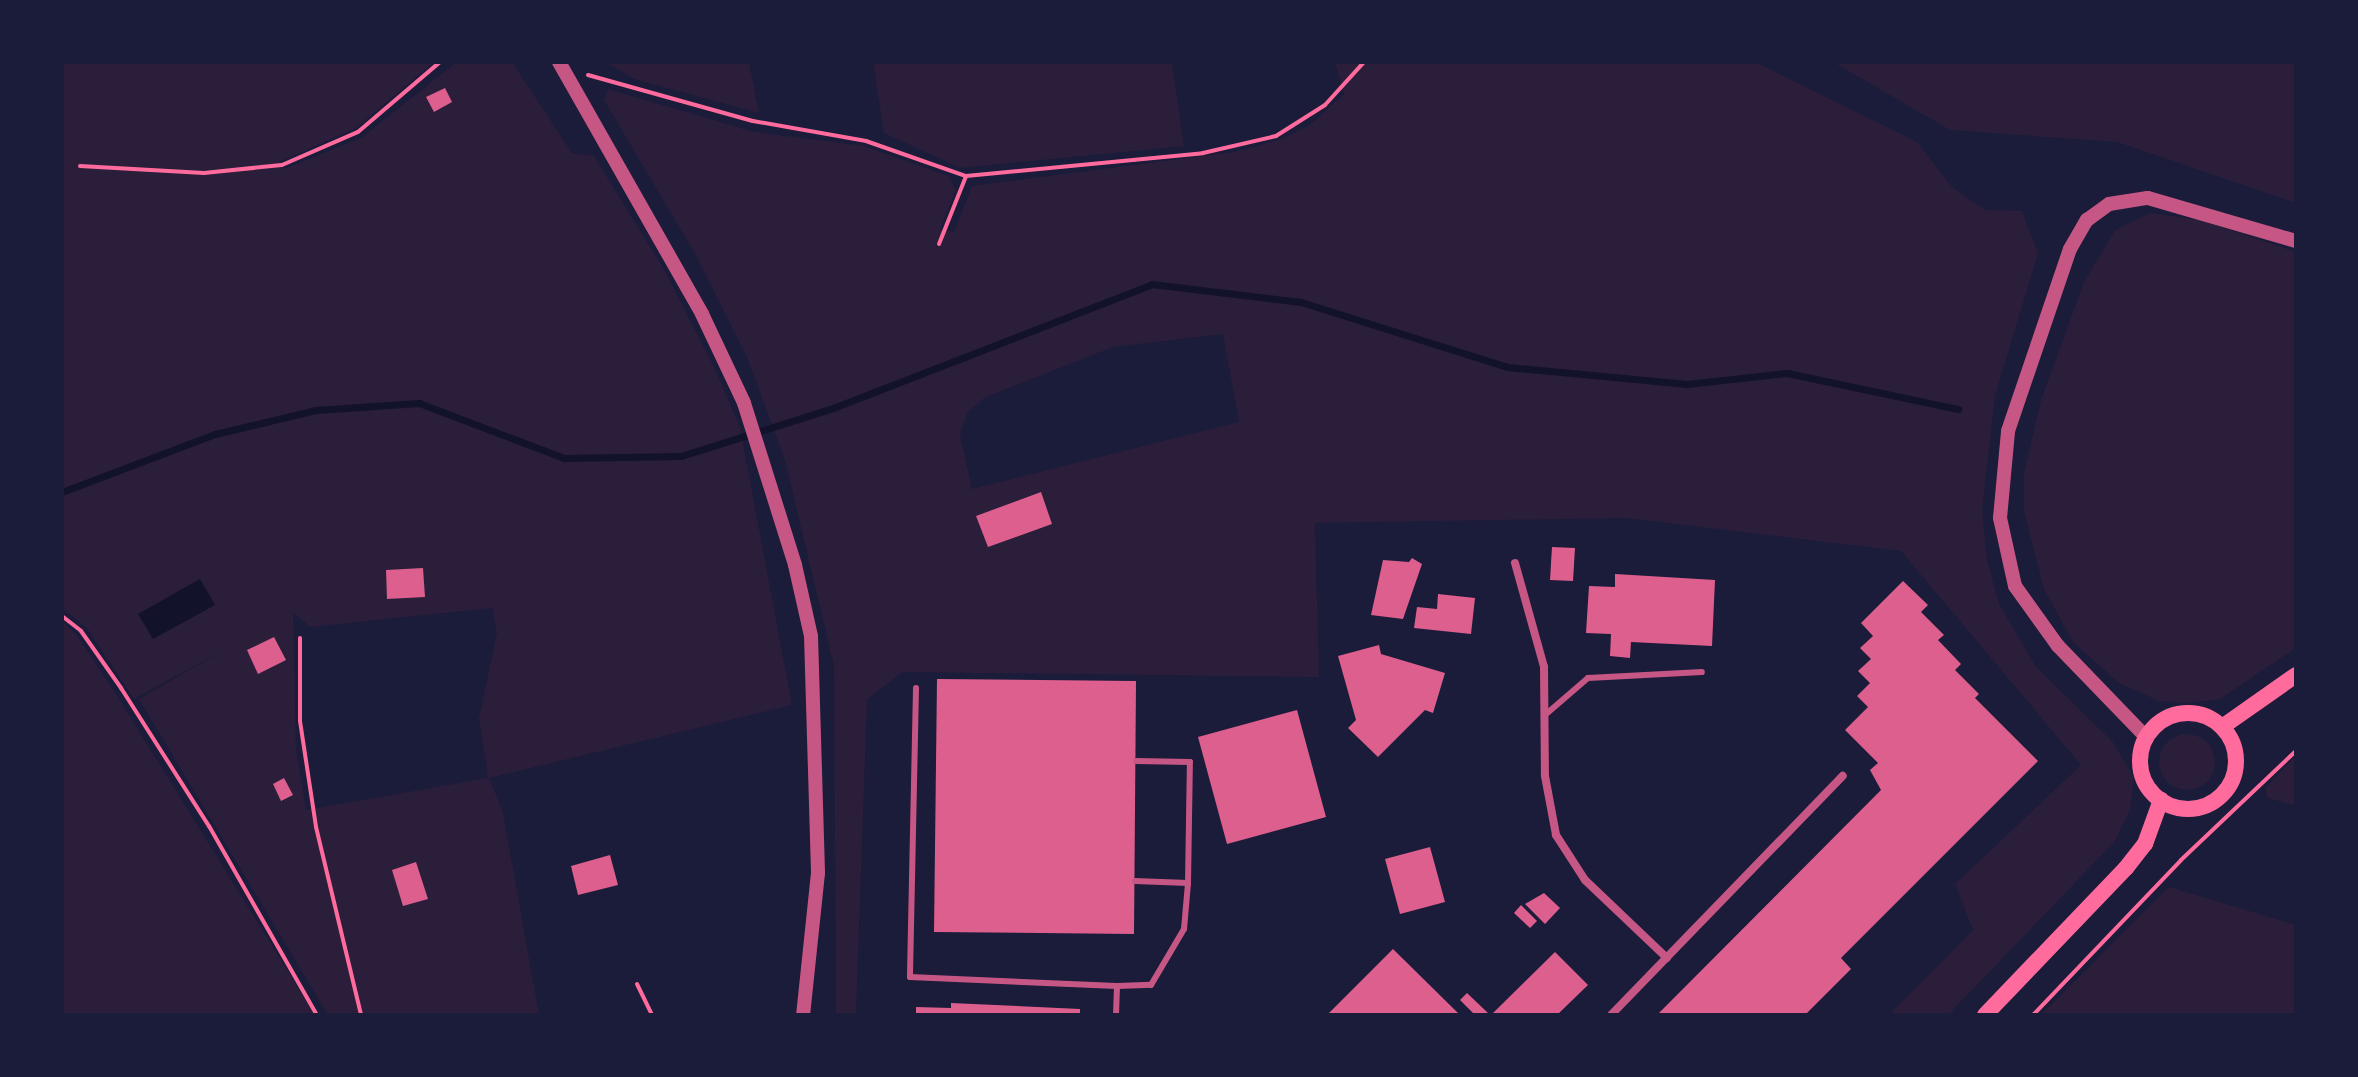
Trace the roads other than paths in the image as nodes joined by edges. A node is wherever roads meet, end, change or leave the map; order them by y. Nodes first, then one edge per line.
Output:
1 (561, 65) edge
2 (2296, 241) edge
3 (1515, 563) dead end
4 (1702, 672) dead end
5 (2296, 675) edge
6 (916, 688) dead end
7 (1542, 717) junction
8 (2222, 727) junction
9 (2146, 737) junction
10 (1136, 761) dead end
11 (1843, 776) dead end
12 (2161, 800) junction
13 (1135, 881) dead end
14 (1188, 883) junction
15 (1667, 958) junction
16 (1117, 986) junction
17 (803, 1015) edge
18 (1116, 1015) edge
19 (1611, 1015) edge
20 (1985, 1015) edge

1 - 17 street
2 - 9 street
3 - 7 street
4 - 7 lane
5 - 8 main road
6 - 16 lane
7 - 15 street
8 - 9 main road
8 - 12 main road
9 - 12 main road
10 - 14 lane
11 - 15 street
12 - 20 main road
13 - 14 lane
14 - 16 lane
15 - 19 street
16 - 18 lane

